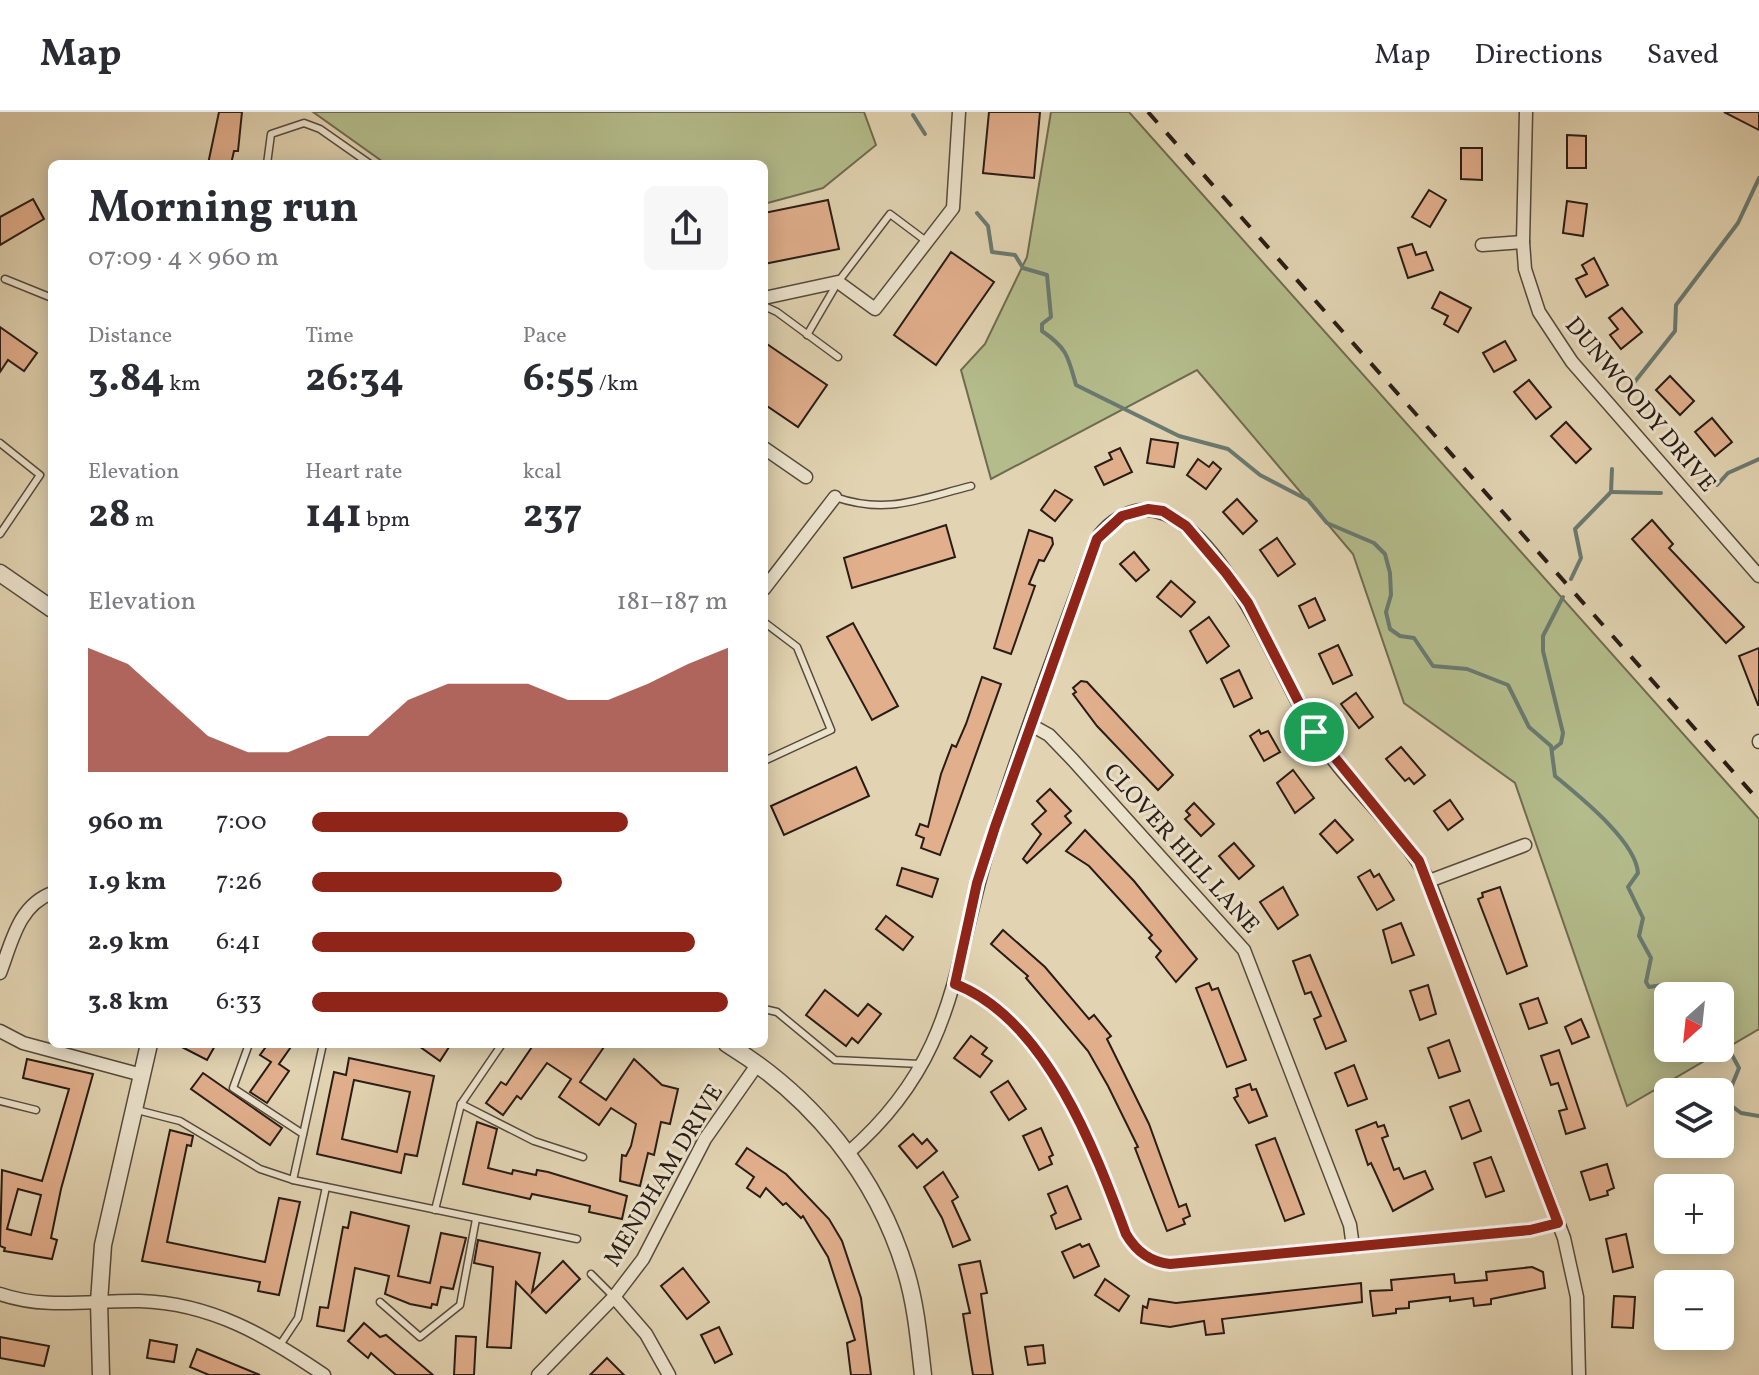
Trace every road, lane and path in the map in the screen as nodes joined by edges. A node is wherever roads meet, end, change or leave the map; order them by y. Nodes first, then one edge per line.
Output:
1 (959, 112) edge
2 (1526, 112) edge
3 (268, 160) edge
4 (364, 160) edge
5 (926, 241) junction
6 (1523, 242) junction
7 (1482, 245) dead end
8 (5, 279) dead end
9 (838, 282) junction
10 (48, 296) edge
11 (768, 297) edge
12 (768, 309) edge
13 (807, 335) junction
14 (838, 357) dead end
15 (0, 443) edge
16 (768, 451) edge
17 (806, 477) dead end
18 (971, 486) dead end
19 (835, 497) joint
20 (0, 534) edge
21 (0, 573) edge
22 (1759, 576) edge
23 (768, 584) edge
24 (48, 606) edge
25 (768, 625) edge
26 (1031, 725) junction
27 (768, 759) edge
28 (1525, 845) dead end
29 (1429, 881) junction
30 (48, 895) edge
31 (0, 973) edge
32 (955, 984) junction
33 (768, 1010) edge
34 (0, 1031) edge
35 (148, 1048) edge
36 (248, 1048) edge
37 (322, 1048) edge
38 (499, 1048) edge
39 (733, 1048) edge
40 (923, 1064) junction
41 (757, 1065) junction
42 (142, 1075) junction
43 (0, 1101) edge
44 (461, 1104) junction
45 (134, 1109) junction
46 (36, 1110) dead end
47 (303, 1134) junction
48 (848, 1153) junction
49 (583, 1157) dead end
50 (293, 1180) junction
51 (326, 1187) junction
52 (435, 1210) junction
53 (476, 1219) junction
54 (1558, 1223) junction
55 (577, 1239) dead end
56 (1353, 1247) junction
57 (591, 1274) dead end
58 (0, 1294) edge
59 (614, 1297) junction
60 (99, 1302) junction
61 (380, 1302) dead end
62 (280, 1345) junction
63 (101, 1375) edge
64 (324, 1375) edge
65 (538, 1375) edge
66 (669, 1375) edge
67 (923, 1375) edge
68 (1579, 1375) edge

1 - 5 street
2 - 6 street, DUNWOODY DRIVE
3 - 4 lane
5 - 9 lane
5 - 9 street
6 - 7 street
6 - 22 street, DUNWOODY DRIVE
8 - 10 lane
9 - 11 street
9 - 13 lane
12 - 13 lane
13 - 14 lane
15 - 20 lane
16 - 17 street
18 - 19 lane
19 - 23 street
21 - 24 street
25 - 27 lane
26 - 29 street
26 - 32 street
26 - 56 street, CLOVER HILL LANE
28 - 29 street
29 - 54 street
30 - 31 street
32 - 40 street
32 - 56 street
33 - 40 lane
34 - 42 street
35 - 42 street
36 - 47 lane
37 - 47 lane
38 - 44 lane
39 - 41 street
40 - 48 street
41 - 48 street
41 - 59 street, MENDHAM DRIVE
42 - 45 street
43 - 46 lane
44 - 49 lane
44 - 52 lane
45 - 50 lane
45 - 60 street
47 - 50 lane
48 - 67 street
50 - 51 lane
51 - 52 lane
51 - 62 lane
52 - 53 lane
53 - 55 lane
53 - 61 lane
54 - 56 street
54 - 68 street
57 - 59 lane
58 - 60 street
59 - 65 street, MENDHAM DRIVE
59 - 66 street
60 - 62 street
60 - 63 street
62 - 64 street

